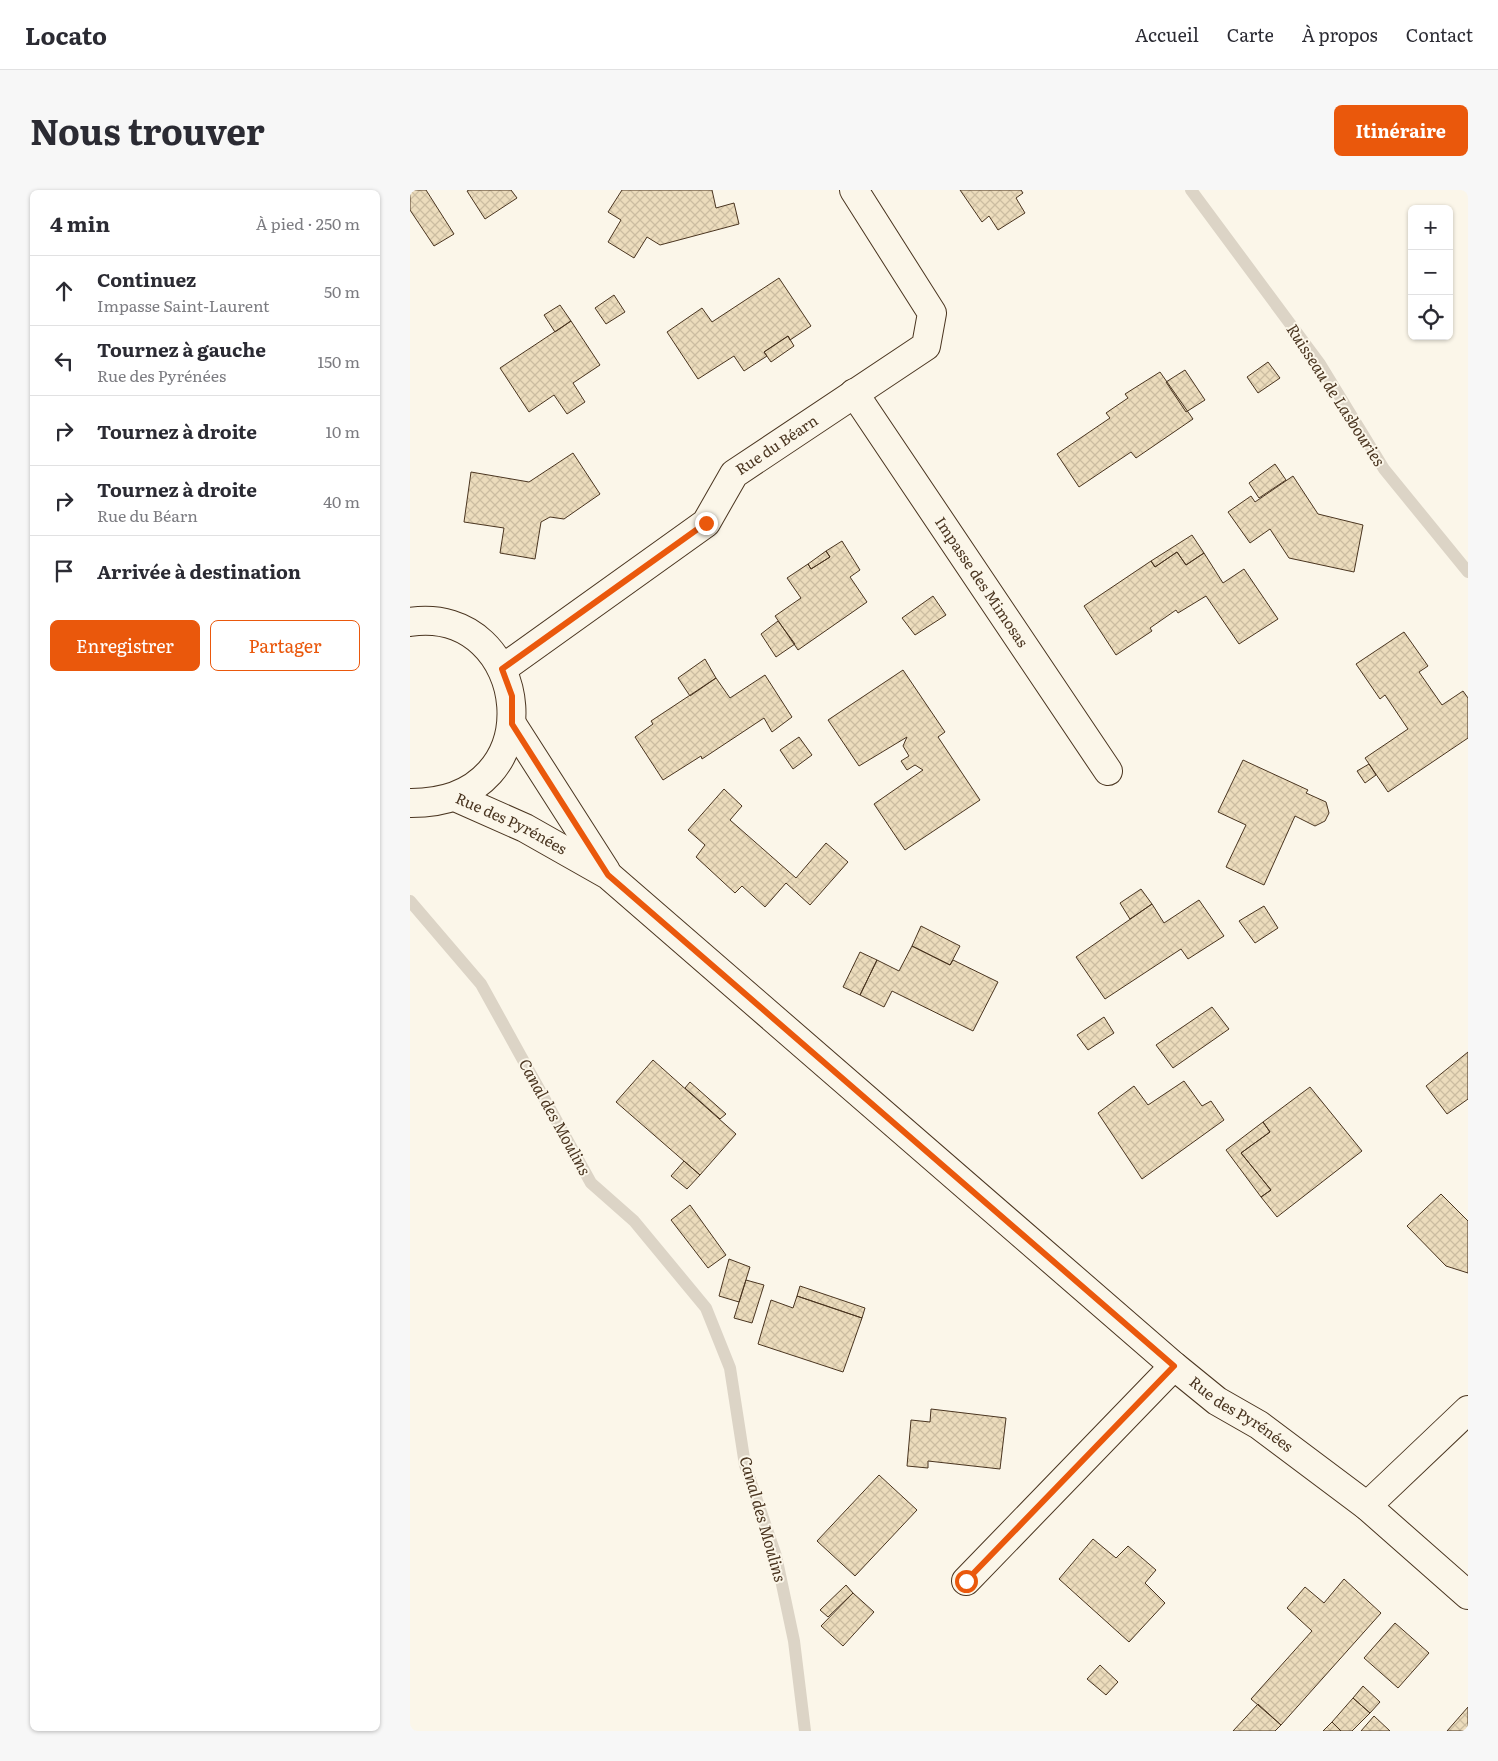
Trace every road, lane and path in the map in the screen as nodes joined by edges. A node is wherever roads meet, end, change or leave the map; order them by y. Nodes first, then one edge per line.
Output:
1 (854, 190) edge
2 (854, 393) junction
3 (410, 622) edge
4 (502, 669) junction
5 (512, 724) junction
6 (1108, 771) dead end
7 (455, 797) junction
8 (410, 803) edge
9 (608, 875) junction
10 (1174, 1366) junction
11 (1468, 1410) edge
12 (1367, 1506) junction
13 (966, 1581) dead end
14 (1468, 1595) edge

1 - 2 main road, Rue du Béarn
2 - 4 main road, Rue du Béarn
2 - 6 main road, Impasse des Mimosas
3 - 4 main road
4 - 5 main road
5 - 7 main road
5 - 9 main road, Rue des Pyrénées
7 - 8 main road, Rue des Pyrénées
7 - 9 main road, Rue des Pyrénées
9 - 10 main road, Rue des Pyrénées
10 - 12 main road, Rue des Pyrénées
10 - 13 main road
11 - 12 main road
12 - 14 main road, Rue des Pyrénées

